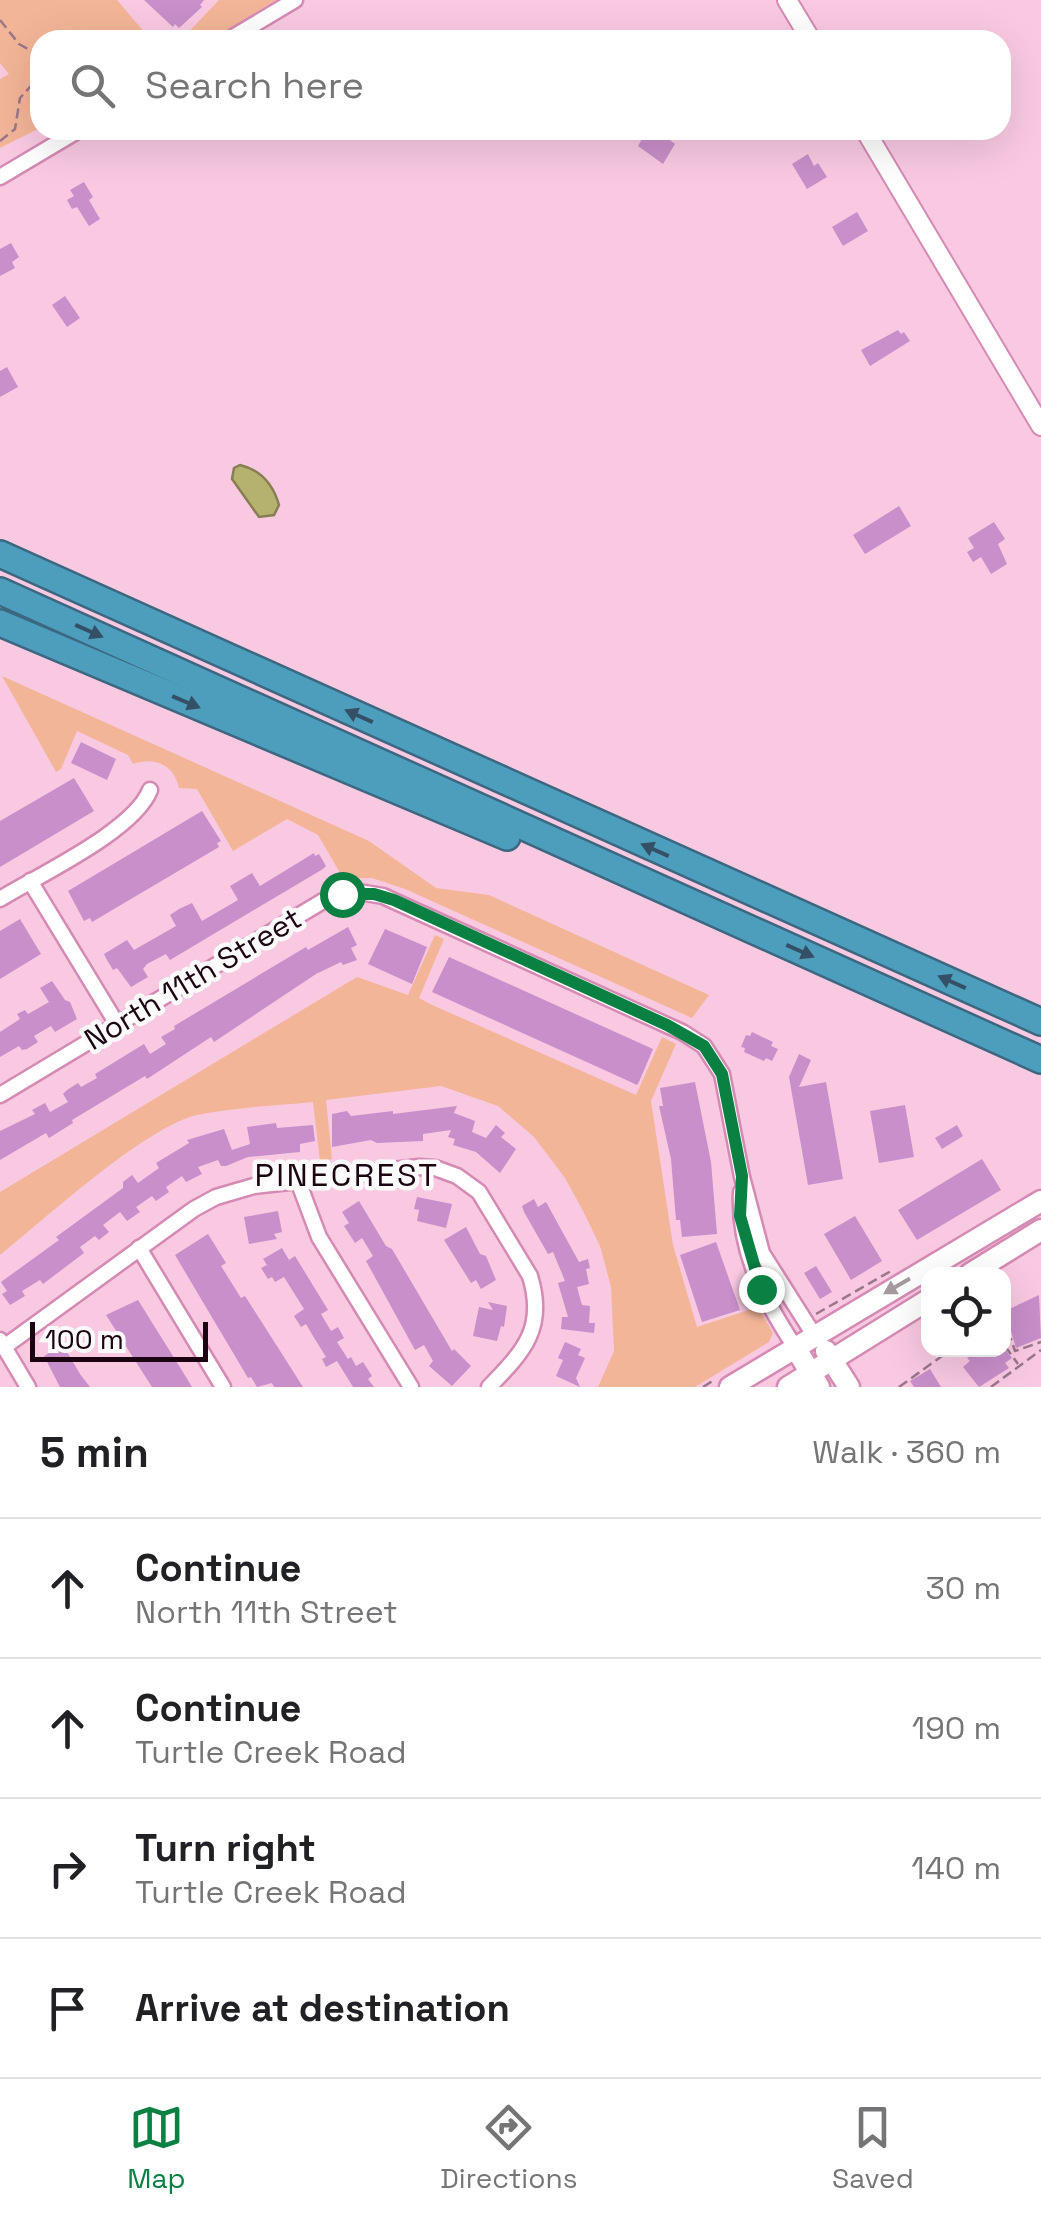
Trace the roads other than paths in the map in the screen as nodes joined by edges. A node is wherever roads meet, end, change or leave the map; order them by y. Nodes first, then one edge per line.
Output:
1 (294, 0) edge
2 (787, 0) edge
3 (244, 30) edge
4 (805, 30) edge
5 (63, 140) edge
6 (870, 140) edge
7 (0, 178) edge
8 (1041, 426) edge
9 (0, 546) edge
10 (0, 554) edge
11 (0, 592) edge
12 (116, 606) junction
13 (0, 623) edge
14 (150, 790) dead end
15 (30, 881) junction
16 (0, 898) edge
17 (744, 926) junction
18 (1041, 1022) edge
19 (117, 1024) junction
20 (1041, 1060) edge
21 (0, 1095) edge
22 (742, 1176) junction
23 (298, 1180) junction
24 (1041, 1201) edge
25 (1041, 1230) edge
26 (139, 1248) junction
27 (981, 1267) edge
28 (921, 1304) edge
29 (814, 1335) junction
30 (2, 1343) edge
31 (795, 1347) junction
32 (832, 1360) junction
33 (815, 1380) edge
34 (28, 1387) edge
35 (223, 1387) edge
36 (411, 1387) edge
37 (490, 1387) edge
38 (730, 1387) edge
39 (788, 1387) edge
40 (849, 1387) edge

1 - 3 street
2 - 4 street
5 - 7 street
6 - 8 street
9 - 12 highway
10 - 12 highway
11 -> 17 highway
18 -> 12 highway
13 -> 17 highway
14 - 15 street
15 - 16 street
15 - 19 street
17 -> 20 highway
19 - 21 street, North 11th Street
19 - 22 street, North 11th Street
22 - 29 street
22 - 31 street
23 - 26 street
23 - 36 street
23 - 37 street
24 -> 29 main road
25 - 27 main road
26 - 30 street
26 - 35 street
28 - 32 main road
29 - 31 main road
29 - 32 main road
30 - 34 street
31 - 33 main road
31 - 38 main road
32 - 33 main road
32 - 40 main road
33 - 39 main road

